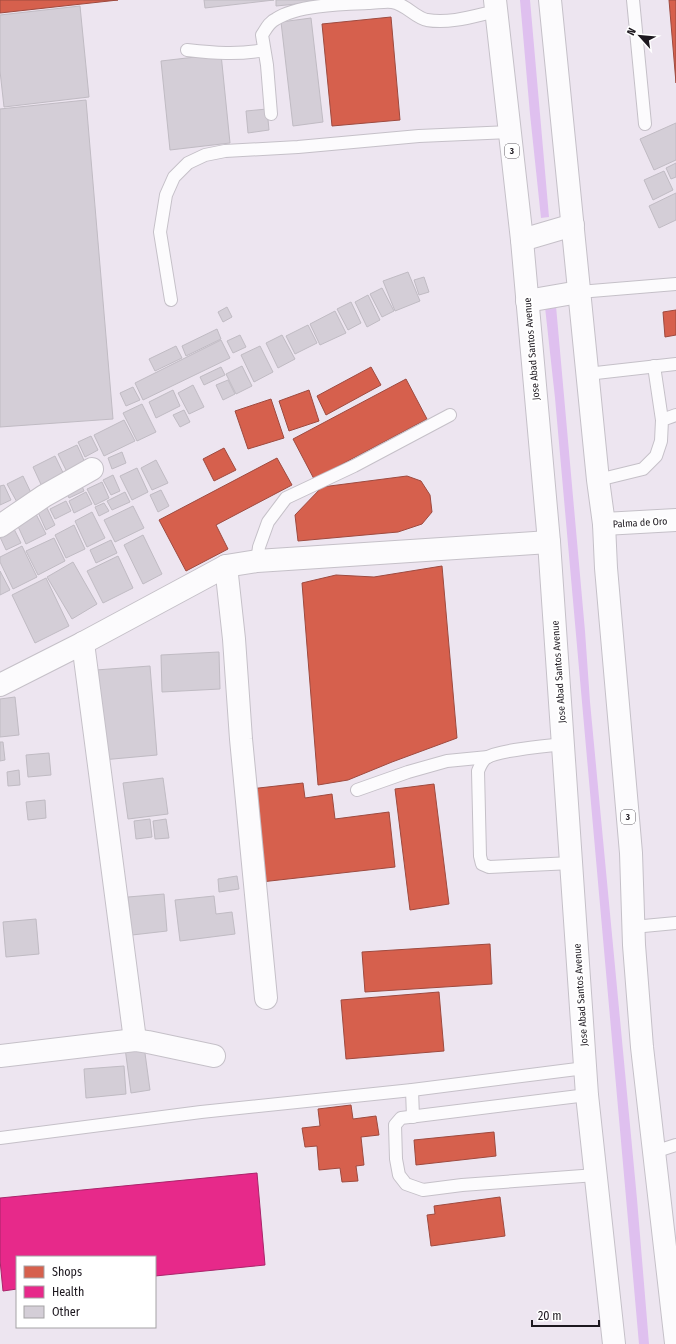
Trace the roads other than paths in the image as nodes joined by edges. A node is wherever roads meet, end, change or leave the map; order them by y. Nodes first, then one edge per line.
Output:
1 (550, 0) edge
2 (633, 0) edge
3 (495, 5) edge
4 (187, 50) dead end
5 (264, 50) junction
6 (270, 114) dead end
7 (645, 124) dead end
8 (510, 132) junction
9 (573, 225) junction
10 (522, 240) junction
11 (676, 284) edge
12 (579, 292) junction
13 (171, 300) dead end
14 (527, 301) junction
15 (676, 364) edge
16 (654, 366) junction
17 (587, 374) junction
18 (450, 415) dead end
19 (676, 415) edge
20 (662, 420) junction
21 (92, 469) dead end
22 (598, 480) junction
23 (676, 520) edge
24 (604, 524) junction
25 (0, 526) edge
26 (549, 542) junction
27 (257, 561) junction
28 (226, 566) junction
29 (83, 643) junction
30 (0, 685) edge
31 (564, 744) junction
32 (488, 757) junction
33 (357, 790) dead end
34 (572, 863) junction
35 (676, 922) edge
36 (633, 927) junction
37 (266, 998) dead end
38 (135, 1040) junction
39 (0, 1056) edge
40 (214, 1056) dead end
41 (585, 1068) junction
42 (412, 1090) junction
43 (587, 1095) junction
44 (413, 1117) junction
45 (0, 1138) edge
46 (676, 1145) edge
47 (654, 1152) junction
48 (596, 1175) junction
49 (676, 1343) edge
50 (614, 1344) edge

1 - 9 main road, 3
2 - 7 lane
3 - 5 lane
3 - 8 main road, Jose Abad Santos Avenue / 3
4 - 5 lane
5 - 6 lane
8 - 10 main road, Jose Abad Santos Avenue / 3
8 - 13 lane
9 - 10 main road
9 - 12 main road, 3
10 - 14 main road, Jose Abad Santos Avenue / 3
11 - 12 lane
12 - 14 main road
12 - 17 main road, 3
14 - 26 main road, Jose Abad Santos Avenue / 3
15 - 16 lane
16 - 17 lane
16 - 20 lane
17 - 22 main road, 3
18 - 27 lane
19 - 20 lane
20 - 22 lane
21 - 25 main road
22 - 24 main road, 3
23 - 24 main road, Palma de Oro
24 - 36 main road, 3
26 - 27 main road
26 - 31 main road, Jose Abad Santos Avenue / 3
27 - 28 main road
28 - 29 main road
28 - 37 main road
29 - 30 main road
29 - 38 main road
31 - 32 lane
31 - 34 main road, Jose Abad Santos Avenue / 3
32 - 33 lane
32 - 34 lane
34 - 41 main road, Jose Abad Santos Avenue / 3
35 - 36 lane
36 - 47 main road, 3
38 - 39 main road
38 - 40 main road
41 - 42 lane
41 - 43 main road, Jose Abad Santos Avenue / 3
42 - 44 lane
42 - 45 lane
43 - 44 lane
43 - 48 main road, Jose Abad Santos Avenue / 3
44 - 48 lane
46 - 47 lane
47 - 49 main road, 3
48 - 50 main road, Jose Abad Santos Avenue / 3

